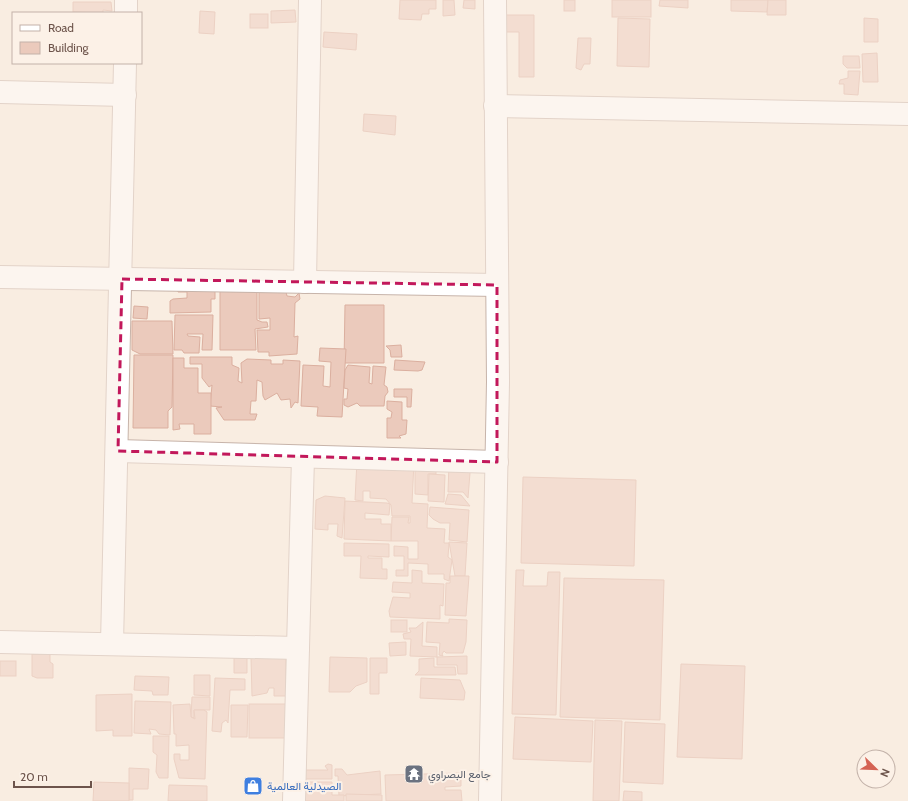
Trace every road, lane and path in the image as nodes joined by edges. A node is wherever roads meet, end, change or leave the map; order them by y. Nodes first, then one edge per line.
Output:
1 (126, 0) edge
2 (310, 0) edge
3 (494, 0) edge
4 (126, 12) edge
5 (125, 64) edge
6 (0, 92) edge
7 (125, 95) junction
8 (495, 106) junction
9 (908, 114) edge
10 (0, 277) edge
11 (122, 279) junction
12 (305, 282) junction
13 (497, 284) junction
14 (118, 451) junction
15 (303, 457) junction
16 (497, 462) junction
17 (0, 642) edge
18 (112, 644) junction
19 (298, 648) junction
20 (294, 801) edge
21 (490, 801) edge

1 - 4 street
2 - 12 street
3 - 8 street
5 - 7 street
6 - 7 street
7 - 11 street
8 - 9 street
8 - 13 street
10 - 11 street
11 - 12 street
11 - 14 street
12 - 13 street
13 - 16 street
14 - 15 street
14 - 18 street
15 - 16 street
15 - 19 street
16 - 21 street
17 - 18 street
18 - 19 street
19 - 20 street

